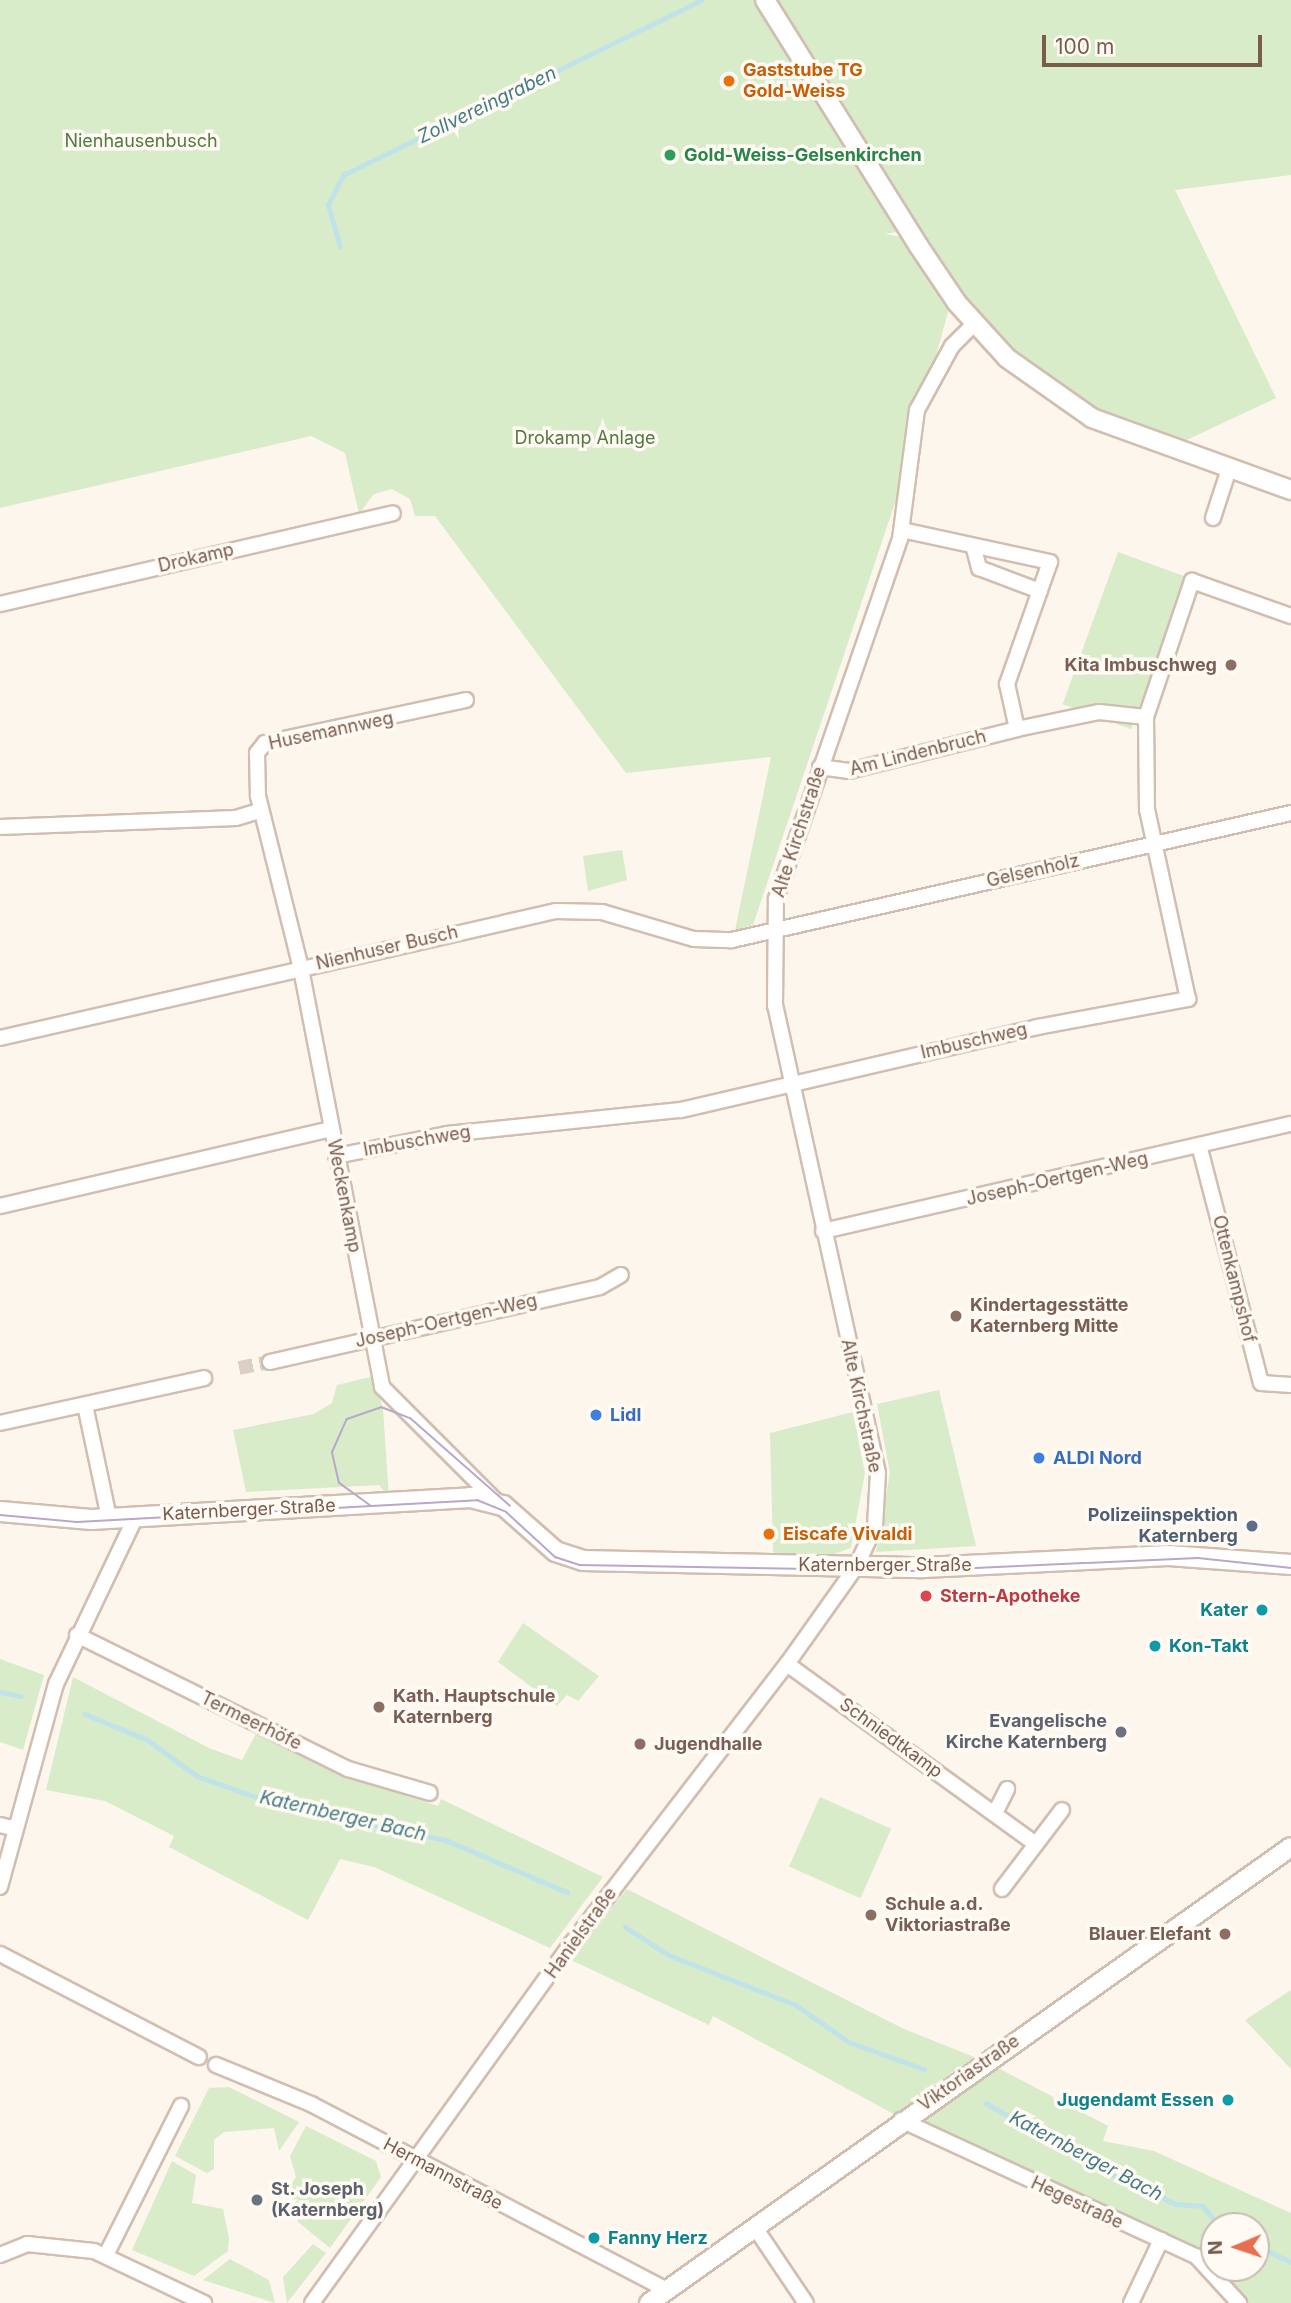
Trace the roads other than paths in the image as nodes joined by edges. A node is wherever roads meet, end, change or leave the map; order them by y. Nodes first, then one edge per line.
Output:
1 (765, 0) edge
2 (974, 324) junction
3 (1229, 469) junction
4 (1291, 490) edge
5 (393, 513) dead end
6 (1213, 518) dead end
7 (902, 530) junction
8 (974, 550) junction
9 (1040, 590) junction
10 (0, 604) edge
11 (1291, 615) edge
12 (466, 700) dead end
13 (1146, 717) junction
14 (1017, 729) junction
15 (820, 767) junction
16 (259, 811) junction
17 (1291, 813) edge
18 (0, 828) edge
19 (1154, 845) junction
20 (775, 932) junction
21 (301, 969) junction
22 (0, 1038) edge
23 (791, 1083) junction
24 (1291, 1124) edge
25 (330, 1129) junction
26 (1199, 1145) junction
27 (336, 1156) junction
28 (0, 1206) edge
29 (823, 1231) junction
30 (621, 1275) dead end
31 (372, 1339) junction
32 (270, 1362) tunnel mouth
33 (204, 1378) dead end
34 (1291, 1385) edge
35 (85, 1405) junction
36 (406, 1415) joint
37 (0, 1423) edge
38 (498, 1503) junction
39 (0, 1511) edge
40 (136, 1516) junction
41 (109, 1518) junction
42 (1291, 1564) edge
43 (856, 1567) junction
44 (77, 1635) junction
45 (787, 1664) junction
46 (1007, 1789) dead end
47 (430, 1793) dead end
48 (1062, 1810) dead end
49 (995, 1813) junction
50 (0, 1825) edge
51 (16, 1829) junction
52 (1036, 1844) junction
53 (1291, 1847) edge
54 (0, 1887) edge
55 (1002, 1889) dead end
56 (0, 1954) edge
57 (199, 2057) dead end
58 (215, 2065) dead end
59 (181, 2106) dead end
60 (901, 2120) junction
61 (416, 2159) junction
62 (756, 2229) junction
63 (1161, 2240) junction
64 (0, 2255) edge
65 (106, 2255) junction
66 (667, 2290) junction
67 (204, 2303) edge
68 (312, 2303) edge
69 (649, 2303) edge
70 (806, 2303) edge
71 (1131, 2303) edge
72 (1239, 2303) edge

1 - 2 street
2 - 3 street
2 - 7 street, Alte Kirchstraße
3 - 4 street
3 - 6 street
5 - 10 street, Drokamp
7 - 8 street
7 - 15 street, Alte Kirchstraße
8 - 9 street
8 - 9 street
9 - 14 street
11 - 13 street, Imbuschweg
12 - 16 street, Husemannweg
13 - 14 street, Am Lindenbruch
13 - 19 street, Imbuschweg
14 - 15 street, Am Lindenbruch
15 - 20 street, Alte Kirchstraße
16 - 18 street
16 - 21 street, Husemannweg
17 - 19 street, Gelsenholz
19 - 20 street, Gelsenholz
19 - 23 street, Imbuschweg
20 - 21 street, Nienhuser Busch
20 - 23 street, Alte Kirchstraße
21 - 22 street, Nienhuser Busch
21 - 25 street, Weckenkamp
23 - 27 street, Imbuschweg
23 - 29 street, Alte Kirchstraße
24 - 26 street, Joseph-Oertgen-Weg
25 - 27 street, Weckenkamp
25 - 28 street
26 - 29 street, Joseph-Oertgen-Weg
26 - 34 street, Ottenkampshof
27 - 31 street, Weckenkamp
29 - 43 street, Alte Kirchstraße
30 - 31 street, Joseph-Oertgen-Weg
31 - 32 street, Joseph-Oertgen-Weg
31 - 36 street, Weckenkamp
33 - 35 street
35 - 37 street
35 - 41 street
36 - 38 street, Katernberger Straße
38 - 40 main road, Katernberger Straße
38 - 43 main road, Katernberger Straße
39 - 41 main road, Katernberger Straße
40 - 41 main road, Katernberger Straße
40 - 44 street
42 - 43 main road, Katernberger Straße
43 - 45 street, Hanielstraße
44 - 47 street, Termeerhöfe
44 - 51 street
45 - 49 street, Schniedtkamp
45 - 61 street, Hanielstraße
46 - 49 street
48 - 52 street
49 - 52 street, Schniedtkamp
50 - 51 street
51 - 54 street
52 - 55 street
53 - 60 street, Viktoriastraße
56 - 57 street
58 - 61 street, Hermannstraße
59 - 65 street
60 - 62 street, Viktoriastraße
60 - 63 street, Hegestraße
61 - 66 street, Hermannstraße
61 - 68 street, Hanielstraße
62 - 66 street, Viktoriastraße
62 - 70 street
63 - 71 street
63 - 72 street, Hegestraße
64 - 65 street
65 - 67 street
66 - 69 street, Viktoriastraße

